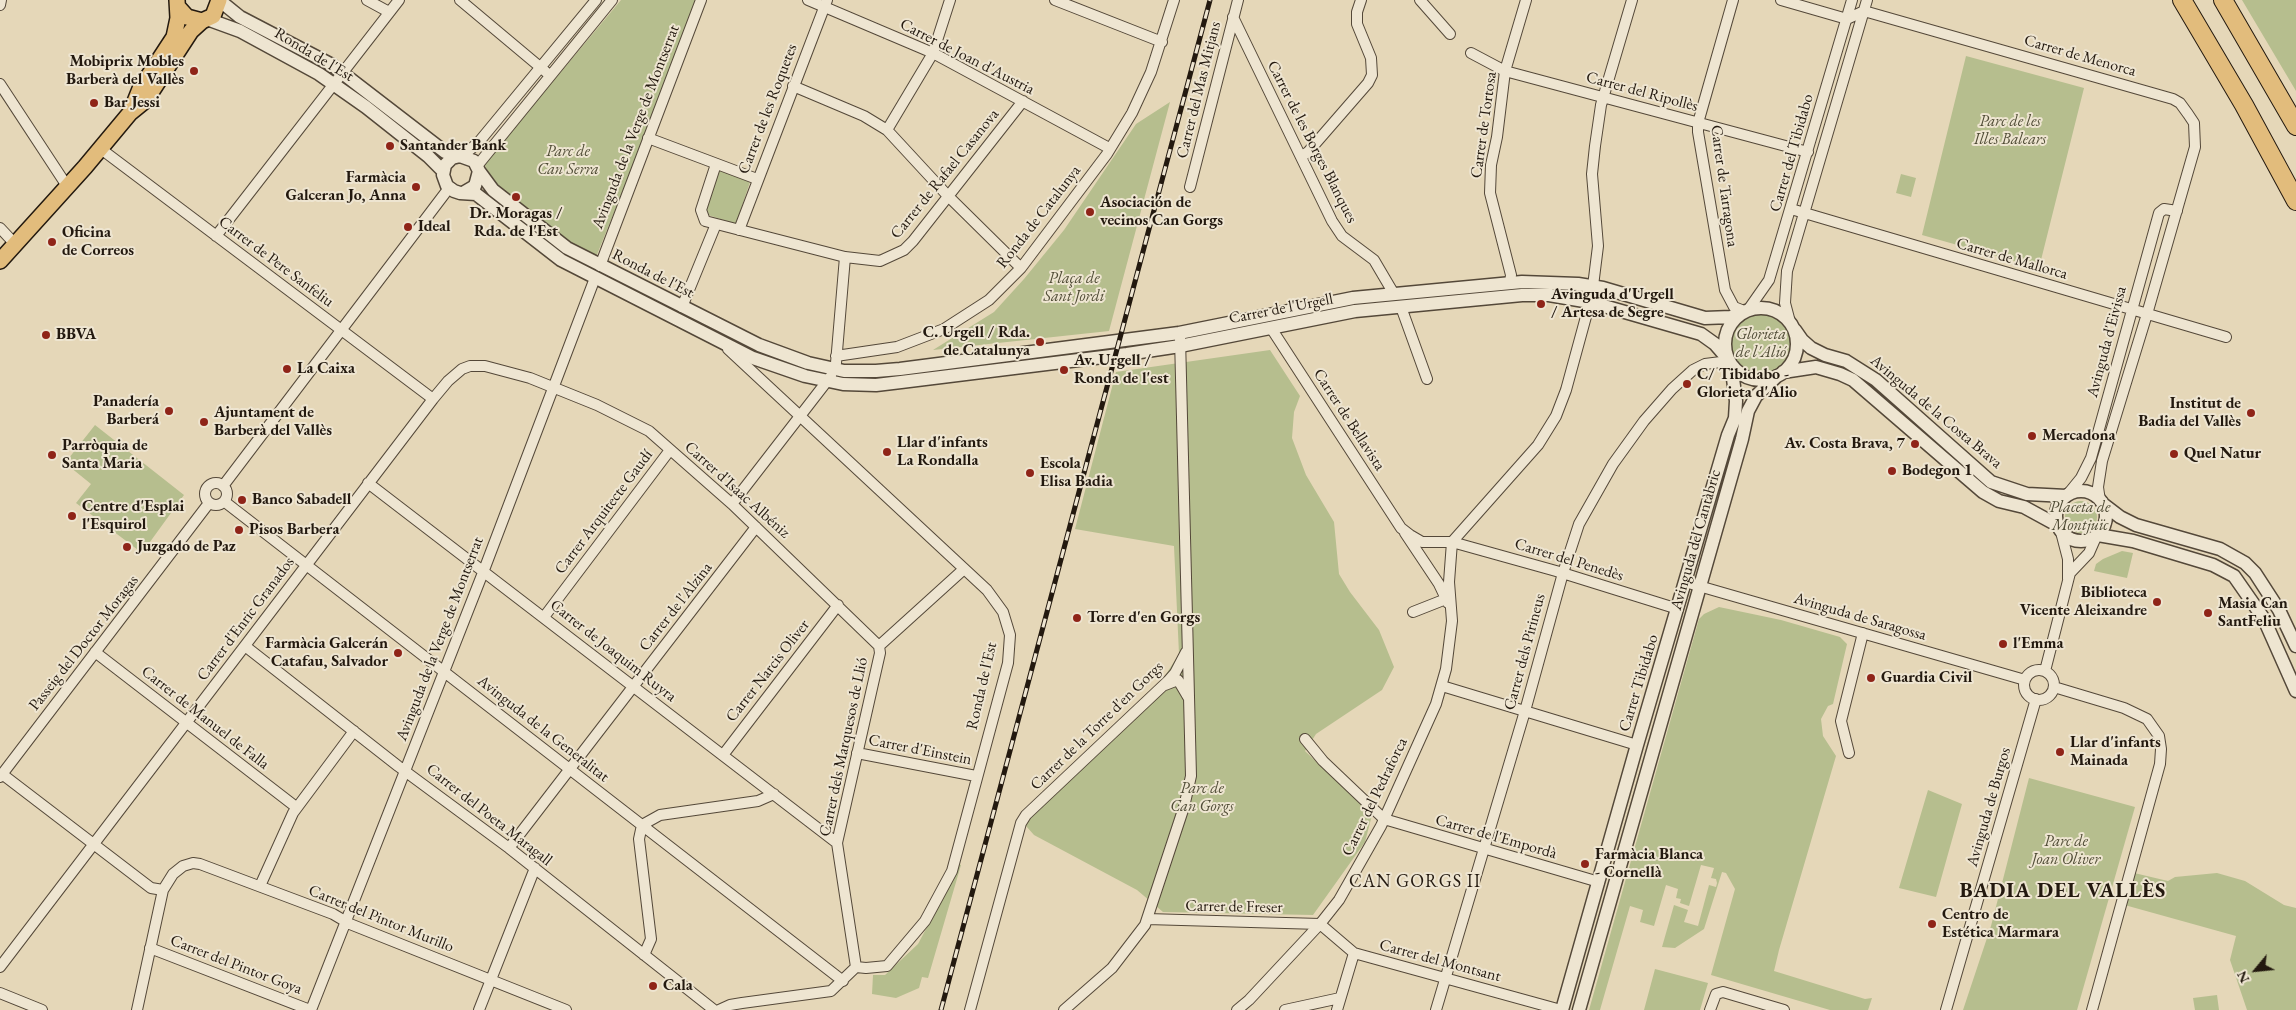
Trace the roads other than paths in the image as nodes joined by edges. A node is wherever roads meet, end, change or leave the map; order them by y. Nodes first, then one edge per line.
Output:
1 (1, 0) edge
2 (219, 0) edge
3 (367, 0) edge
4 (399, 0) edge
5 (460, 0) edge
6 (596, 0) edge
7 (612, 0) edge
8 (701, 0) edge
9 (808, 0) edge
10 (950, 0) edge
11 (1055, 0) edge
12 (1174, 0) edge
13 (1238, 0) edge
14 (1361, 0) edge
15 (1420, 0) edge
16 (1526, 0) edge
17 (1632, 0) edge
18 (1734, 0) edge
19 (1781, 0) edge
20 (1852, 0) edge
21 (1856, 0) edge
22 (1867, 0) edge
23 (2182, 0) edge
24 (2223, 0) edge
25 (175, 2) edge
26 (825, 3) edge
27 (0, 5) edge
28 (389, 12) junction
29 (1856, 15) junction
30 (1233, 17) junction
31 (204, 20) junction
32 (1450, 34) dead end
33 (1162, 42) junction
34 (933, 53) junction
35 (1471, 53) dead end
36 (541, 67) junction
37 (1505, 71) junction
38 (342, 72) junction
39 (549, 75) junction
40 (0, 84) edge
41 (333, 84) junction
42 (793, 86) junction
43 (1604, 97) junction
44 (1023, 101) junction
45 (130, 113) junction
46 (1698, 123) junction
47 (2296, 126) edge
48 (887, 130) junction
49 (648, 138) junction
50 (1109, 148) junction
51 (101, 149) junction
52 (1808, 152) junction
53 (460, 156) junction
54 (1302, 156) junction
55 (716, 164) junction
56 (478, 169) junction
57 (443, 172) junction
58 (757, 179) junction
59 (67, 186) junction
60 (1190, 187) dead end
61 (449, 188) junction
62 (462, 192) junction
63 (948, 196) junction
64 (2296, 201) edge
65 (1791, 209) junction
66 (2176, 213) junction
67 (1804, 214) junction
68 (716, 224) junction
69 (0, 228) edge
70 (739, 230) junction
71 (216, 236) junction
72 (15, 244) junction
73 (845, 257) junction
74 (0, 261) edge
75 (600, 266) junction
76 (1021, 268) junction
77 (595, 278) junction
78 (1510, 283) junction
79 (1593, 286) junction
80 (1394, 294) junction
81 (1590, 302) junction
82 (682, 307) junction
83 (1401, 307) junction
84 (2130, 310) junction
85 (1744, 312) junction
86 (2147, 314) junction
87 (1792, 326) junction
88 (1271, 328) junction
89 (341, 331) junction
90 (1179, 333) junction
91 (2226, 337) dead end
92 (720, 341) junction
93 (1180, 346) junction
94 (836, 356) junction
95 (1730, 361) junction
96 (1780, 374) junction
97 (831, 375) junction
98 (1428, 380) dead end
99 (554, 387) junction
100 (433, 399) junction
101 (799, 415) junction
102 (670, 450) junction
103 (368, 483) junction
104 (223, 486) junction
105 (2067, 495) junction
106 (225, 502) junction
107 (2102, 502) junction
108 (209, 503) junction
109 (732, 504) junction
110 (756, 527) junction
111 (1402, 528) junction
112 (2059, 528) junction
113 (2097, 536) junction
114 (1452, 542) junction
115 (306, 564) junction
116 (964, 569) junction
117 (484, 570) junction
118 (1563, 573) junction
119 (2068, 580) junction
120 (1686, 582) junction
121 (1700, 586) junction
122 (1446, 599) junction
123 (838, 605) junction
124 (1678, 609) junction
125 (1413, 612) dead end
126 (544, 617) junction
127 (1452, 617) junction
128 (1863, 633) junction
129 (245, 646) junction
130 (879, 646) junction
131 (2296, 646) edge
132 (1188, 649) junction
133 (95, 652) junction
134 (444, 671) junction
135 (2045, 671) junction
136 (2025, 680) junction
137 (633, 686) junction
138 (1162, 686) junction
139 (1442, 686) junction
140 (2054, 687) junction
141 (2296, 691) edge
142 (2036, 699) junction
143 (1190, 700) junction
144 (1525, 711) junction
145 (186, 724) junction
146 (354, 731) junction
147 (1305, 739) dead end
148 (1637, 745) junction
149 (857, 753) junction
150 (723, 754) junction
151 (1849, 754) dead end
152 (570, 769) junction
153 (405, 770) junction
154 (1, 775) edge
155 (976, 776) junction
156 (774, 794) junction
157 (296, 807) junction
158 (1384, 819) junction
159 (642, 825) junction
160 (837, 843) junction
161 (93, 845) junction
162 (509, 848) junction
163 (1485, 849) junction
164 (535, 868) junction
165 (1599, 882) junction
166 (260, 886) junction
167 (1614, 886) junction
168 (163, 890) junction
169 (1147, 920) junction
170 (346, 922) junction
171 (1320, 924) junction
172 (150, 948) junction
173 (1354, 953) junction
174 (644, 955) junction
175 (0, 967) edge
176 (856, 967) junction
177 (1445, 978) junction
178 (492, 980) junction
179 (844, 981) junction
180 (0, 993) edge
181 (1340, 998) junction
182 (1777, 1009) edge
183 (42, 1010) edge
184 (137, 1010) edge
185 (310, 1010) edge
186 (479, 1010) edge
187 (566, 1010) edge
188 (714, 1010) edge
189 (719, 1010) edge
190 (970, 1010) edge
191 (1064, 1010) edge
192 (1237, 1010) edge
193 (1285, 1010) edge
194 (1337, 1010) edge
195 (1436, 1010) edge
196 (1562, 1010) edge
197 (1579, 1010) edge
198 (1710, 1010) edge
199 (1946, 1010) edge
200 (2092, 1010) edge

1 - 27 street
2 - 31 main road
2 - 38 street, Ronda de l'Est
3 - 28 street
4 - 28 street
5 - 36 street
6 - 36 street
7 - 39 street
8 - 49 street, Avinguda de la Verge de Montserrat
9 - 26 street, Carrer de Joan d'Austria
10 - 34 street
11 - 33 street
12 - 33 street, Ronda de Catalunya
13 - 30 street, Carrer del Mas Mitjans
14 - 54 street
15 - 32 street
16 - 37 street, Carrer de Tortosa
17 - 43 street
18 - 46 street, Carrer de Tarragona
19 - 29 street, Carrer de Menorca
20 - 29 street, Carrer del Tibidabo
21 - 29 street
22 - 29 street, Carrer del Tibidabo
23 - 64 highway
24 - 47 highway
25 - 31 main road
25 - 45 main road
26 - 34 street, Carrer de Joan d'Austria
26 - 42 street, Carrer de les Roquetes
28 - 38 street
29 - 52 street, Carrer del Tibidabo
29 - 66 street, Carrer de Menorca
29 - 67 street, Carrer del Tibidabo
30 - 54 street, Carrer de les Borges Blanques
30 - 60 street, Carrer del Mas Mitjans
31 - 41 street, Ronda de l'Est
31 - 45 main road
33 - 50 street, Ronda de Catalunya
34 - 44 street, Carrer de Joan d'Austria
34 - 48 street
35 - 37 street, Carrer del Ripollès
36 - 39 street
36 - 53 street
37 - 43 street, Carrer del Ripollès
37 - 78 street, Carrer de Tortosa
38 - 41 street
38 - 53 street, Ronda de l'Est
39 - 56 street
40 - 59 street
41 - 57 street, Ronda de l'Est
41 - 71 street
42 - 48 street
42 - 58 street, Carrer de les Roquetes
43 - 46 street, Carrer del Ripollès
43 - 79 street
44 - 50 street, Carrer de Joan d'Austria
44 - 63 street, Carrer de Rafael Casanova
45 - 51 main road
46 - 52 street, Carrer del Ripollès
46 - 85 street, Carrer de Tarragona
48 - 63 street
49 - 55 street
49 - 75 street, Avinguda de la Verge de Montserrat
50 - 76 street, Ronda de Catalunya
51 - 59 main road
51 - 71 street, Carrer de Pere Sanfeliu
52 - 65 street, Carrer del Tibidabo
53 - 56 street
53 - 57 street
54 - 80 street, Carrer de les Borges Blanques
55 - 58 street
55 - 68 street
56 - 62 street
56 - 75 street, Ronda de l'Est
57 - 61 street
58 - 70 street, Carrer de les Roquetes
59 - 72 main road
61 - 62 street
61 - 89 street, Passeig del Doctor Moragas
62 - 77 street, Ronda de l'Est
63 - 73 street, Carrer de Rafael Casanova
63 - 76 street
65 - 67 street, Carrer de Mallorca
65 - 85 street, Carrer del Tibidabo
66 - 84 street, Avinguda d'Eivissa
66 - 86 street, Avinguda d'Eivissa
67 - 84 street, Carrer de Mallorca
67 - 87 street, Carrer del Tibidabo
68 - 70 street, Carrer de Rafael Casanova
68 - 82 street
69 - 72 street
70 - 73 street, Carrer de Rafael Casanova
71 - 89 street, Carrer de Pere Sanfeliu
72 - 74 main road
73 - 94 street
75 - 82 street, Ronda de l'Est
76 - 94 street, Ronda de Catalunya
77 - 92 street, Ronda de l'Est
77 - 99 street, Avinguda de la Verge de Montserrat
78 - 79 street, Carrer de l'Urgell
78 - 80 street, Carrer de l'Urgell
79 - 85 street, Carrer de l'Urgell
80 - 90 street, Carrer de l'Urgell
81 - 83 street, Carrer de l'Urgell
81 - 95 street, Carrer de l'Urgell
81 - 114 street
82 - 97 street, Ronda de l'Est
83 - 88 street, Carrer de l'Urgell
83 - 98 street
84 - 86 street, Carrer de Mallorca
84 - 105 street, Avinguda d'Eivissa
85 - 87 street
85 - 95 street
86 - 91 street, Carrer de Mallorca
86 - 107 street, Avinguda d'Eivissa
87 - 96 street
87 - 105 street, Avinguda de la Costa Brava
88 - 93 street, Carrer de l'Urgell
88 - 111 street, Carrer de Bellavista
89 - 100 street, Carrer de Pere Sanfeliu
89 - 104 street, Passeig del Doctor Moragas
90 - 93 street, Carrer de la Torre d'en Gorgs
90 - 97 street, Carrer de l'Urgell
92 - 97 street, Ronda de l'Est
92 - 101 street, Ronda de l'Est
93 - 97 street, Carrer de l'Urgell
93 - 132 street, Carrer de la Torre d'en Gorgs
94 - 97 street
95 - 96 street
95 - 118 street, Carrer dels Pirineus
95 - 120 street, Carrer Tibidabo
96 - 112 street, Avinguda de la Costa Brava
96 - 121 street, Avinguda del Cantàbric
97 - 101 street
99 - 100 street, Carrer d'Enric Granados
99 - 102 street, Carrer d'Isaac Albéniz
99 - 117 street, Avinguda de la Verge de Montserrat
100 - 103 street, Carrer d'Enric Granados
101 - 109 street
101 - 116 street, Ronda de l'Est
102 - 109 street, Carrer d'Isaac Albéniz
102 - 126 street, Carrer Arquitecte Gaudí
103 - 115 street, Carrer d'Enric Granados
103 - 117 street, Carrer de Joaquim Ruyra
104 - 106 street
104 - 108 street, Passeig del Doctor Moragas
105 - 107 street
105 - 112 street
106 - 108 street
106 - 115 street, Avinguda de la Generalitat
107 - 113 street
107 - 131 street
108 - 133 street, Passeig del Doctor Moragas
109 - 110 street, Carrer d'Isaac Albéniz
110 - 123 street, Carrer d'Isaac Albéniz
110 - 137 street, Carrer de l'Alzina
111 - 114 street, Carrer de Bellavista
111 - 122 street, Carrer de Bellavista
112 - 113 street
112 - 119 street
113 - 119 street
113 - 141 street
114 - 118 street, Carrer del Penedès
114 - 127 street
115 - 129 street, Carrer d'Enric Granados
115 - 134 street, Avinguda de la Generalitat
116 - 130 street, Carrer dels Marquesos de Llió
116 - 155 street, Ronda de l'Est
117 - 126 street, Carrer de Joaquim Ruyra
117 - 134 street, Avinguda de la Verge de Montserrat
118 - 124 street, Carrer del Penedès
118 - 144 street, Carrer dels Pirineus
119 - 135 street
120 - 121 street, Avinguda de Saragossa
120 - 124 street, Carrer Tibidabo
121 - 128 street, Avinguda de Saragossa
121 - 167 street, Avinguda del Cantàbric
122 - 125 street
122 - 127 street, Carrer de Bellavista
123 - 130 street, Carrer d'Isaac Albéniz
123 - 150 street, Carrer Narcis Oliver
124 - 148 street, Carrer Tibidabo
126 - 137 street, Carrer de Joaquim Ruyra
127 - 139 street, Carrer del Pedraforca
128 - 136 street, Avinguda de Saragossa
128 - 151 street
129 - 145 street, Carrer d'Enric Granados
129 - 146 street, Carrer del Poeta Maragall
130 - 149 street, Carrer dels Marquesos de Llió
132 - 138 street, Carrer de la Torre d'en Gorgs
132 - 143 street
133 - 145 street, Carrer de Manuel de Falla
133 - 154 street, Passeig del Doctor Moragas
134 - 152 street, Avinguda de la Generalitat
134 - 153 street, Avinguda de la Verge de Montserrat
135 - 136 street
135 - 140 street
136 - 142 street
137 - 150 street, Carrer de Joaquim Ruyra
137 - 152 street, Carrer de l'Alzina
138 - 143 street
138 - 190 street, Carrer de la Torre d'en Gorgs
139 - 144 street
139 - 158 street, Carrer del Pedraforca
140 - 142 street
140 - 200 street
142 - 199 street, Avinguda de Burgos
143 - 169 street
144 - 148 street
144 - 163 street, Carrer dels Pirineus
145 - 157 street, Carrer de Manuel de Falla
145 - 161 street, Carrer d'Enric Granados
146 - 153 street, Carrer del Poeta Maragall
146 - 157 street
147 - 158 street
148 - 165 street, Carrer Tibidabo
149 - 155 street, Carrer d'Einstein
149 - 160 street, Carrer dels Marquesos de Llió
150 - 156 street, Carrer de Joaquim Ruyra
152 - 159 street, Avinguda de la Generalitat
152 - 162 street, Carrer de l'Alzina
153 - 162 street, Carrer del Poeta Maragall
153 - 170 street, Avinguda de la Verge de Montserrat
154 - 161 street
155 - 176 street, Ronda de l'Est
156 - 159 street
156 - 160 street, Carrer de Joaquim Ruyra
157 - 166 street
158 - 163 street, Carrer de l'Empordà
158 - 171 street, Carrer del Pedraforca
159 - 174 street
159 - 179 street, Avinguda de la Generalitat
160 - 176 street, Carrer dels Marquesos de Llió
161 - 168 street
161 - 175 street, Carrer d'Enric Granados
162 - 164 street, Carrer del Poeta Maragall
163 - 165 street, Carrer de l'Empordà
163 - 177 street, Carrer dels Pirineus
164 - 174 street, Carrer del Poeta Maragall
164 - 178 street
165 - 167 street
165 - 196 street, Carrer Tibidabo
166 - 168 street, Carrer del Pintor Murillo
166 - 170 street, Carrer del Pintor Murillo
167 - 197 street, Avinguda del Cantàbric
168 - 172 street
169 - 171 street, Carrer de Freser
169 - 191 street
170 - 178 street, Carrer del Pintor Murillo
170 - 185 street, Avinguda de la Verge de Montserrat
171 - 173 street, Carrer del Montsant
171 - 192 street, Carrer del Pedraforca
172 - 184 street
172 - 185 street, Carrer del Pintor Goya
173 - 177 street, Carrer del Montsant
173 - 181 street
174 - 188 street, Carrer del Poeta Maragall
176 - 179 street
177 - 195 street, Carrer dels Pirineus
177 - 196 street, Carrer del Montsant
178 - 186 street
178 - 187 street, Carrer del Pintor Murillo
179 - 189 street
180 - 183 street
181 - 193 street
181 - 194 street
182 - 198 street

